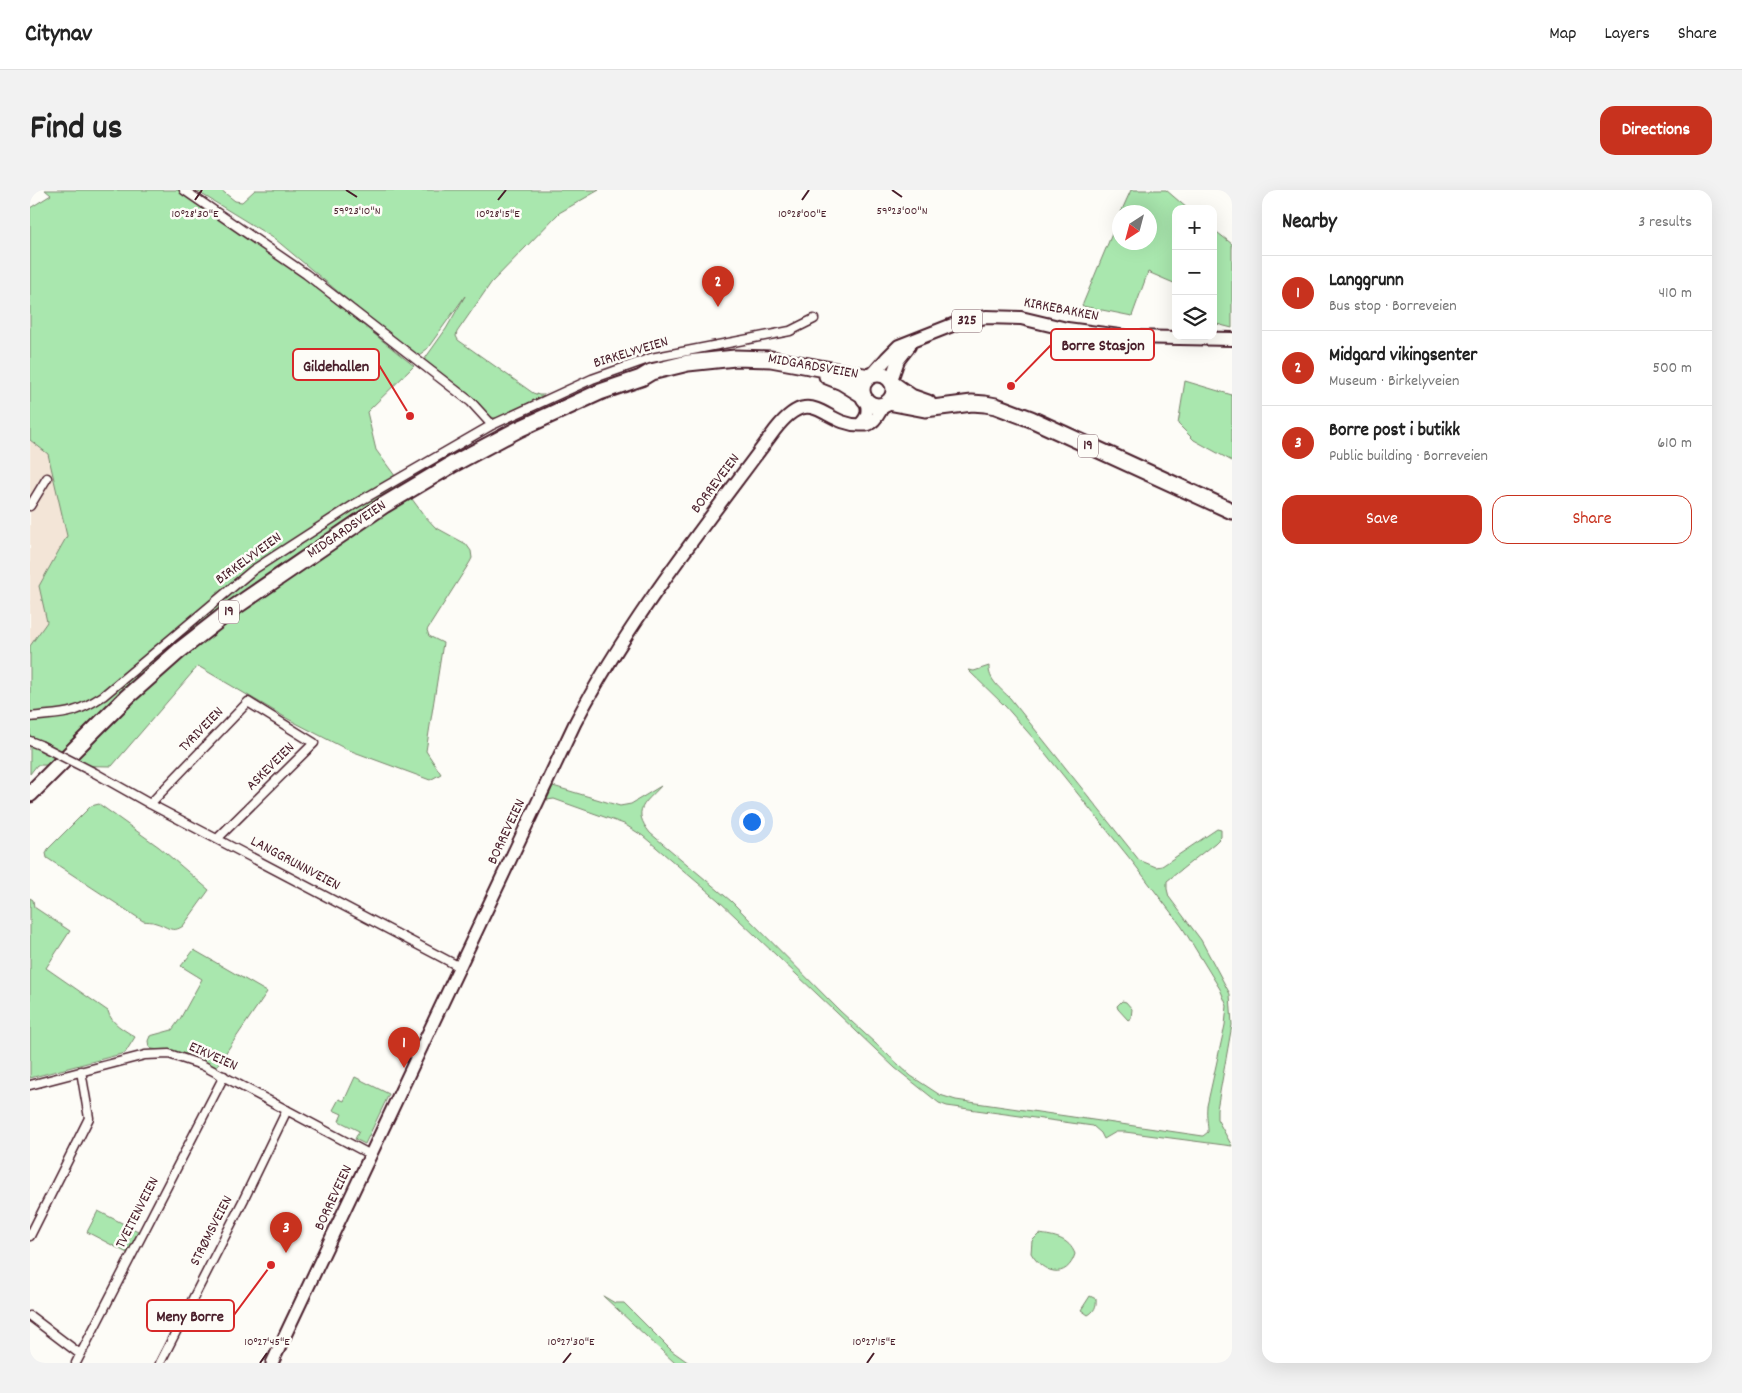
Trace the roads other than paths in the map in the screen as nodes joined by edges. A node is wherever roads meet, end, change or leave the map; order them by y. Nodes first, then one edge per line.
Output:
1 (184, 190) edge
2 (814, 319) dead end
3 (916, 338) junction
4 (1232, 339) edge
5 (871, 376) junction
6 (641, 378) junction
7 (892, 382) junction
8 (865, 398) junction
9 (886, 403) junction
10 (939, 406) junction
11 (492, 425) junction
12 (859, 425) junction
13 (47, 478) dead end
14 (30, 506) edge
15 (1232, 511) edge
16 (30, 716) edge
17 (280, 721) joint
18 (88, 736) junction
19 (30, 741) edge
20 (30, 794) edge
21 (150, 804) junction
22 (30, 805) edge
23 (218, 838) junction
24 (460, 967) junction
25 (81, 1071) junction
26 (224, 1076) junction
27 (30, 1085) edge
28 (287, 1110) junction
29 (371, 1155) junction
30 (30, 1236) edge
31 (30, 1316) edge
32 (80, 1354) junction
33 (76, 1363) edge
34 (160, 1363) edge
35 (272, 1363) edge

1 - 11 street
2 - 11 street, BIRKELYVEIEN
3 - 4 main road, KIRKEBAKKEN / 325
3 - 5 main road, KIRKEBAKKEN / 325
3 - 7 main road
5 - 6 highway, MIDGARDSVEIEN / 19
5 - 7 highway, 19
5 - 8 highway
6 - 8 highway, MIDGARDSVEIEN / 19
6 - 18 highway, MIDGARDSVEIEN / 19
7 - 9 highway
7 - 10 highway, 19
8 - 9 highway, 19
8 - 12 main road
9 - 10 highway, 19
9 - 12 main road
10 - 15 highway, 19
11 - 16 street, BIRKELYVEIEN
12 - 24 main road, BORREVEIEN
13 - 14 street
17 - 21 street, TYRIVEIEN
17 - 23 street, ASKEVEIEN
18 - 20 highway, MIDGARDSVEIEN / 19
18 - 22 highway, MIDGARDSVEIEN / 19
19 - 21 street, LANGGRUNNVEIEN, bridge
21 - 23 street, LANGGRUNNVEIEN
23 - 24 street, LANGGRUNNVEIEN
24 - 29 main road, BORREVEIEN
25 - 26 street, EIKVEIEN
25 - 27 street, EIKVEIEN
25 - 30 street
26 - 28 street, EIKVEIEN
26 - 32 street, TVEITENVEIEN
28 - 29 street, EIKVEIEN
28 - 34 street, STRØMSVEIEN
29 - 35 main road, BORREVEIEN
31 - 32 street
32 - 33 street, TVEITENVEIEN

